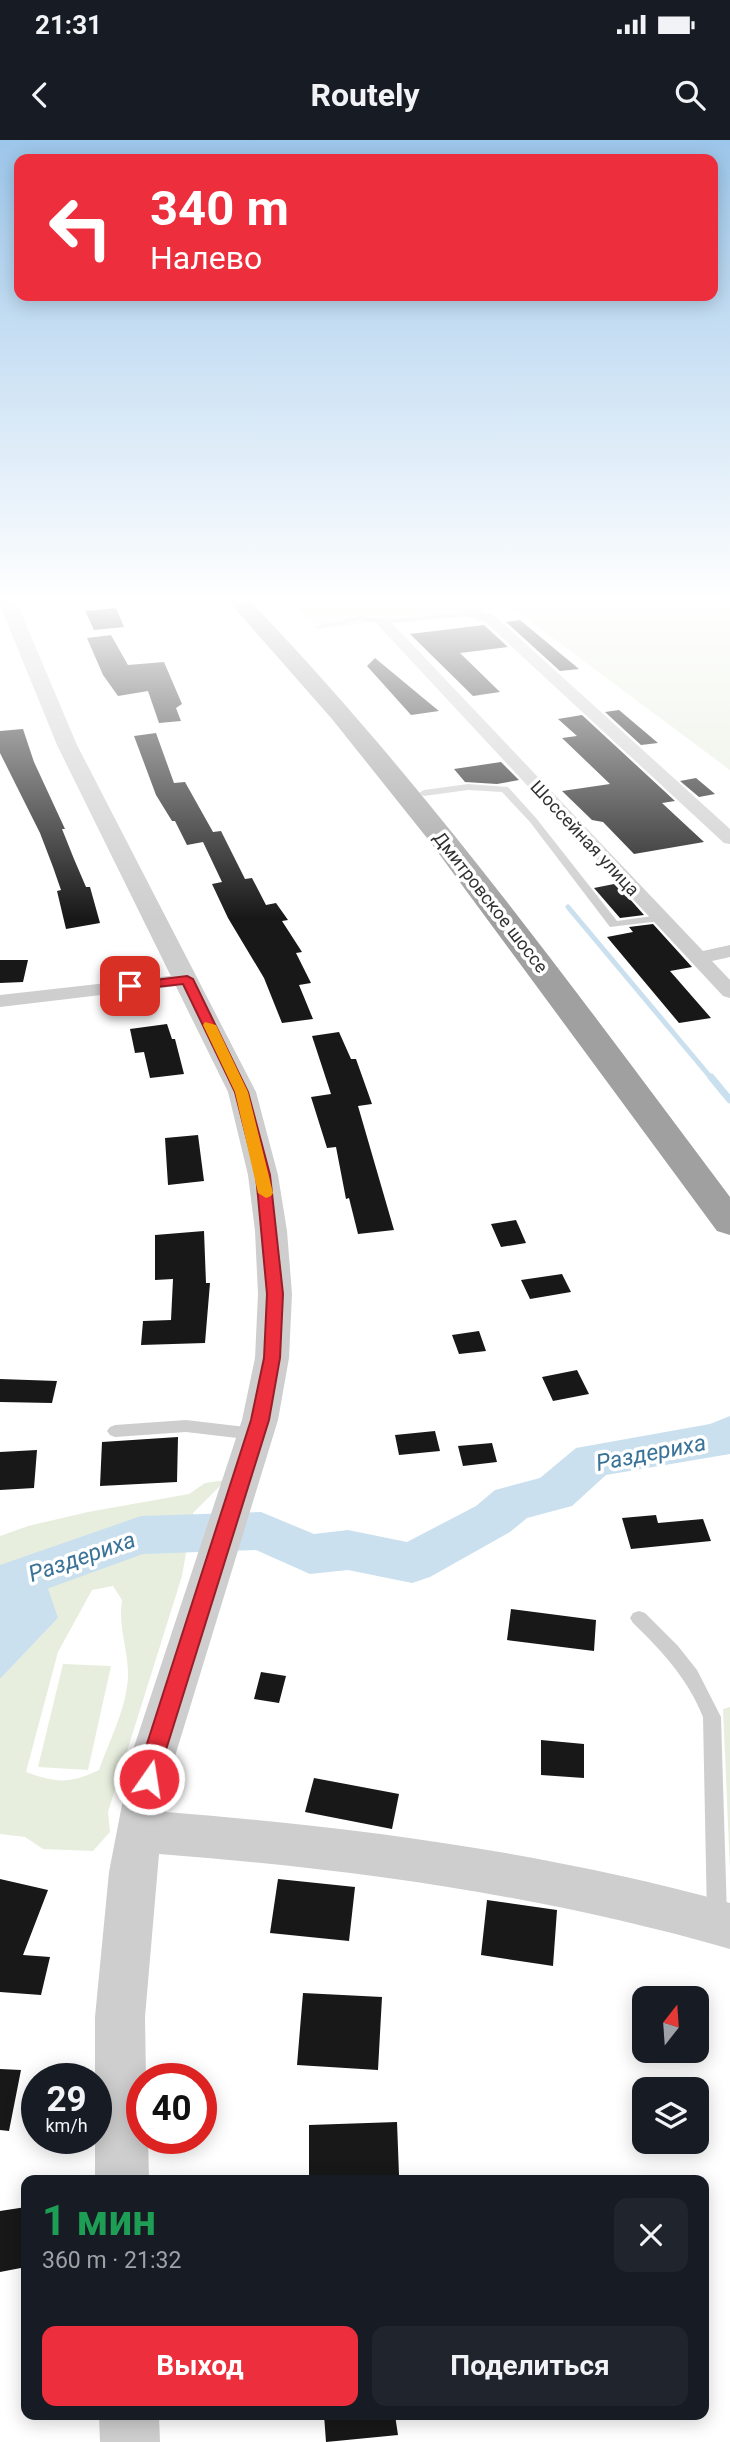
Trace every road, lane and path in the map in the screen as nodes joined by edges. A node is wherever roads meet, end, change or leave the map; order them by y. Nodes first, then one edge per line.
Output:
1 (50, 703) edge
2 (331, 703) edge
3 (345, 703) edge
4 (459, 703) edge
5 (582, 703) edge
6 (424, 793) junction
7 (730, 839) edge
8 (660, 918) junction
9 (730, 951) edge
10 (699, 958) junction
11 (187, 979) junction
12 (730, 992) edge
13 (0, 1001) edge
14 (730, 1186) edge
15 (730, 1223) edge
16 (115, 1430) dead end
17 (256, 1434) junction
18 (639, 1618) dead end
19 (139, 1831) junction
20 (723, 1924) edge
21 (122, 2175) edge
22 (128, 2420) edge
23 (130, 2442) edge

1 - 11 street
2 - 15 highway, Дмитровское шоссе
3 - 6 highway, Дмитровское шоссе
4 - 8 street, Шоссейная улица
5 - 7 street
6 - 8 lane
6 - 14 highway, Дмитровское шоссе
8 - 10 street, Шоссейная улица
9 - 10 street
10 - 12 street, Шоссейная улица
11 - 13 street
11 - 17 street
16 - 17 lane
17 - 19 street
18 - 20 lane
19 - 20 street
19 - 21 street
22 - 23 street

